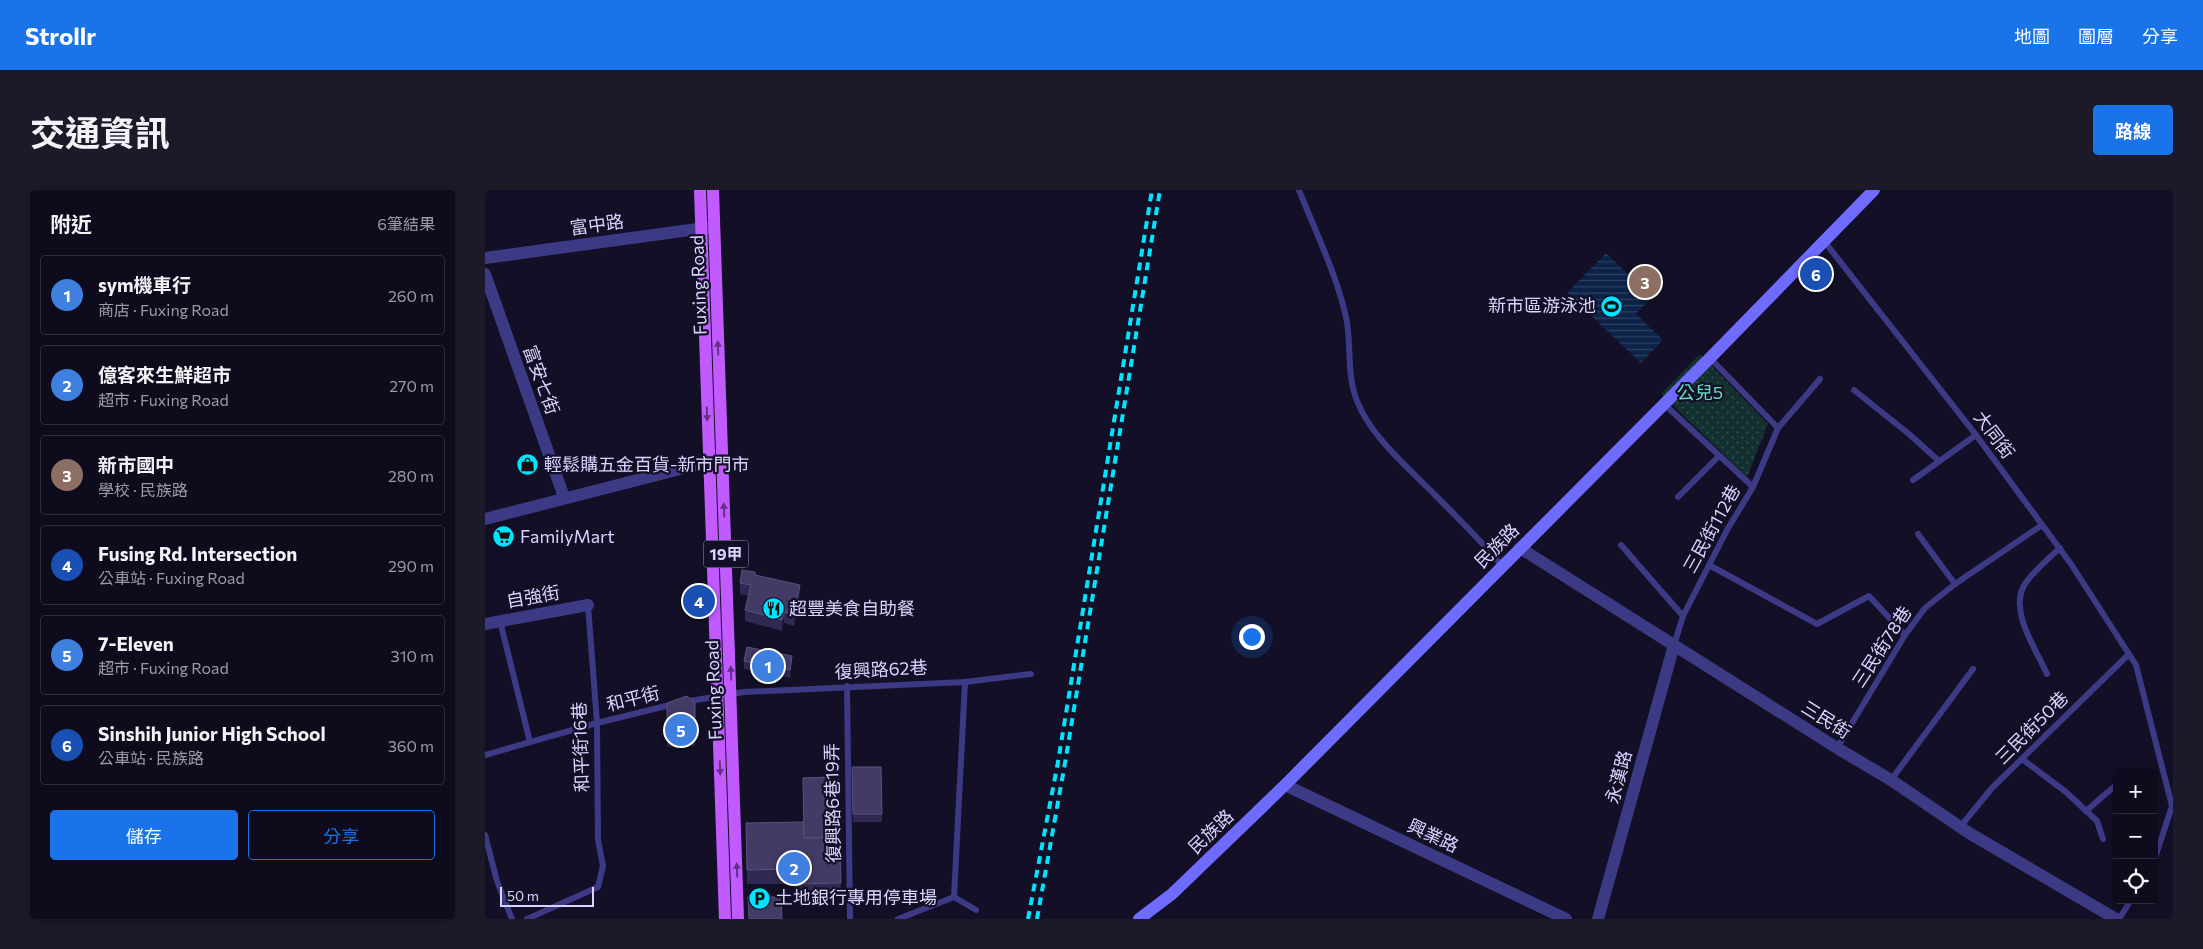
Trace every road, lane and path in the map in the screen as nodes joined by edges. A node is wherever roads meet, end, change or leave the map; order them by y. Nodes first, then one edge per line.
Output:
1 (700, 190) edge
2 (713, 190) edge
3 (1299, 190) edge
4 (1874, 190) edge
5 (708, 227) junction
6 (1824, 241) junction
7 (485, 258) edge
8 (485, 274) edge
9 (1710, 358) junction
10 (1820, 379) dead end
11 (1854, 390) dead end
12 (1664, 404) junction
13 (1778, 428) junction
14 (1976, 435) junction
15 (1719, 456) junction
16 (722, 458) junction
17 (709, 460) junction
18 (1939, 460) junction
19 (1913, 480) dead end
20 (1753, 487) junction
21 (565, 497) junction
22 (1678, 498) dead end
23 (485, 519) edge
24 (2042, 525) junction
25 (1918, 534) dead end
26 (1621, 546) dead end
27 (1520, 548) junction
28 (2060, 548) junction
29 (1502, 566) junction
30 (1709, 566) junction
31 (1955, 584) junction
32 (588, 604) joint
33 (1683, 616) junction
34 (500, 620) junction
35 (485, 624) edge
36 (1905, 635) junction
37 (1674, 645) junction
38 (2129, 654) junction
39 (1973, 669) dead end
40 (1031, 674) dead end
41 (2047, 674) dead end
42 (965, 682) junction
43 (847, 686) junction
44 (731, 694) junction
45 (718, 695) junction
46 (597, 723) junction
47 (530, 742) junction
48 (1837, 748) junction
49 (485, 755) edge
50 (2022, 759) junction
51 (1891, 780) junction
52 (1285, 786) junction
53 (2113, 787) edge
54 (2086, 811) junction
55 (1960, 828) junction
56 (485, 835) edge
57 (2103, 839) dead end
58 (2155, 859) edge
59 (954, 898) junction
60 (2128, 904) edge
61 (976, 910) dead end
62 (512, 919) edge
63 (527, 919) edge
64 (725, 919) edge
65 (738, 919) edge
66 (850, 919) edge
67 (897, 919) edge
68 (1139, 919) edge
69 (1566, 919) edge
70 (1598, 919) edge
71 (2117, 919) edge

1 - 5 main road, Fuxing Road / 19甲
2 - 5 main road, Fuxing Road / 19甲
3 - 29 lane
4 - 6 street, 民族路
5 - 7 street, 富中路
16 -> 5 main road, Fuxing Road / 19甲
5 -> 17 main road, Fuxing Road / 19甲
6 - 9 street, 民族路
6 - 14 lane, 大同街
8 - 21 street, 富安七街
9 - 12 street, 民族路
9 - 13 lane
10 - 13 lane, 三民街112巷
11 - 18 lane
12 - 15 lane
12 - 27 street, 民族路
13 - 20 lane, 三民街112巷
14 - 18 lane
14 - 24 lane, 大同街
15 - 20 lane
15 - 22 lane
16 - 17 street
44 -> 16 main road, Fuxing Road / 19甲
17 - 21 street
17 - 45 main road, Fuxing Road / 19甲
18 - 19 lane
20 - 30 lane, 三民街112巷
21 - 23 street
24 - 28 lane, 大同街
24 - 31 lane, 三民街78巷
25 - 31 lane
26 - 33 lane
27 - 29 street, 民族路
27 - 37 street, 三民街
28 - 38 lane, 大同街
28 - 41 lane
29 - 52 street, 民族路
30 - 33 lane, 三民街112巷
30 - 36 lane
31 - 36 lane, 三民街78巷
32 - 34 street, 自強街
32 - 46 lane, 和平街16巷
33 - 37 lane, 三民街112巷
34 - 35 street, 自強街
34 - 47 lane
36 - 48 lane, 三民街78巷
37 - 48 street, 三民街
37 - 70 street, 永漢路
38 - 50 lane, 三民街50巷
38 - 58 lane, 大同街
39 - 51 lane
40 - 42 lane, 復興路62巷
42 - 43 lane, 復興路62巷
42 - 59 lane
43 - 44 lane, 復興路62巷
43 - 66 lane, 復興路6巷19弄
44 - 45 lane, 和平街
65 -> 44 main road, Fuxing Road / 19甲
45 - 46 lane, 和平街
45 -> 64 main road, Fuxing Road / 19甲
46 - 47 lane, 和平街
46 - 63 lane, 和平街16巷
47 - 49 lane, 和平街
48 - 51 street, 三民街
50 - 54 lane
50 - 55 lane, 三民街50巷
51 - 55 street, 三民街
52 - 68 street, 民族路
52 - 69 street, 興業路
53 - 54 lane
54 - 57 lane
55 - 71 street, 三民街
56 - 62 lane
59 - 61 lane
59 - 67 lane
60 - 71 lane

